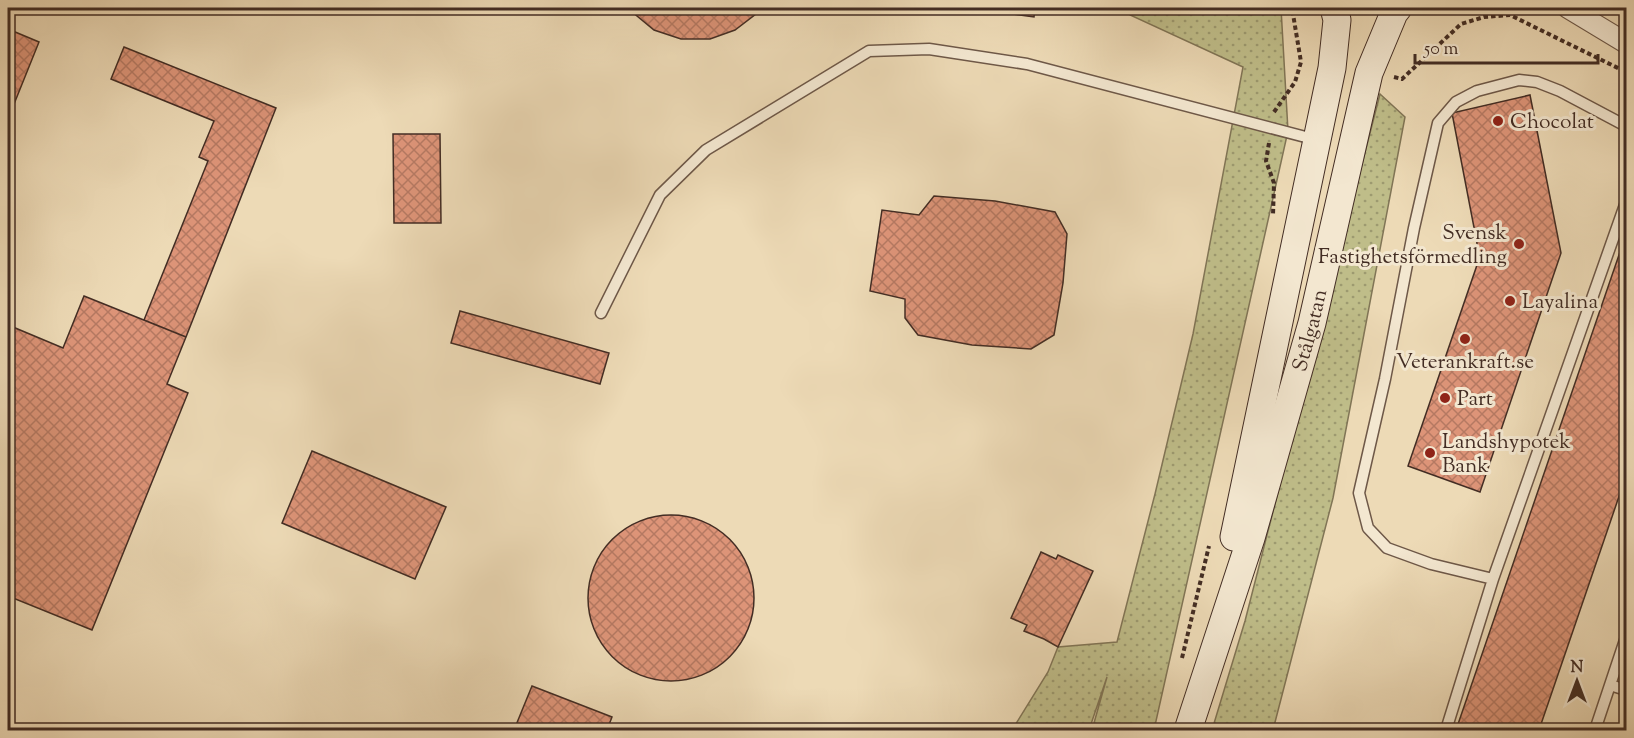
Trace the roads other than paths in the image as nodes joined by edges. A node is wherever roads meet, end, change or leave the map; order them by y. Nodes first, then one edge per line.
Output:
1 (1334, 8) edge
2 (1398, 8) edge
3 (1568, 8) edge
4 (1626, 43) edge
5 (1626, 126) edge
6 (1317, 140) junction
7 (1626, 202) edge
8 (601, 313) dead end
9 (1493, 579) junction
10 (1626, 637) edge
11 (1214, 650) junction
12 (1610, 685) junction
13 (1626, 690) edge
14 (1188, 730) edge
15 (1446, 730) edge
16 (1595, 730) edge

1 - 6 main road, Stålgatan
2 - 11 main road, Stålgatan
3 - 4 street
5 - 9 lane
6 - 8 lane
6 - 11 main road, Stålgatan
7 - 9 lane
9 - 15 lane
10 - 12 lane
11 - 14 main road, Stålgatan
12 - 13 lane
12 - 16 lane

